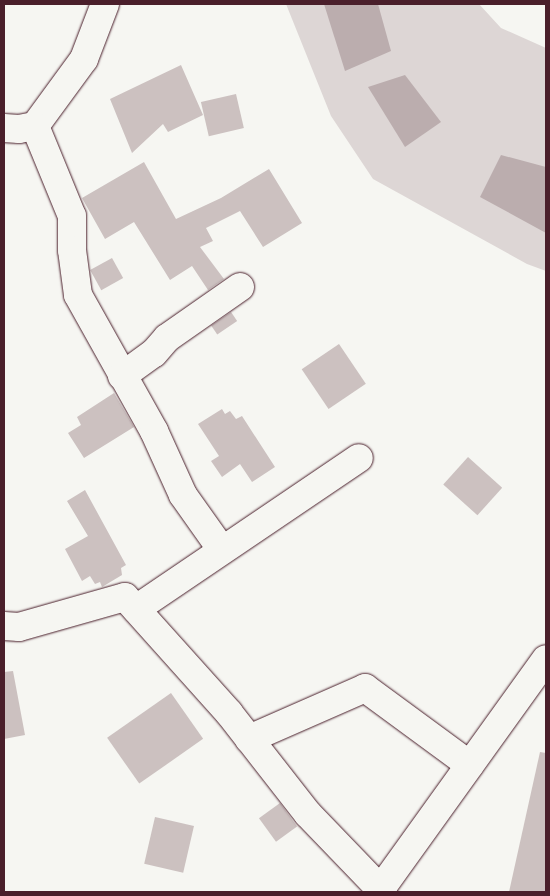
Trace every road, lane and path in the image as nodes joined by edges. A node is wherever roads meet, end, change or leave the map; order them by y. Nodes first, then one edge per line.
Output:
1 (105, 4) edge
2 (34, 126) junction
3 (4, 128) edge
4 (240, 287) dead end
5 (122, 376) junction
6 (359, 458) dead end
7 (222, 550) junction
8 (136, 608) junction
9 (4, 626) edge
10 (546, 659) edge
11 (249, 739) junction
12 (470, 765) junction
13 (381, 891) edge

1 - 2 street
2 - 3 street
2 - 5 street
4 - 5 street
5 - 7 street
6 - 7 street
7 - 8 street
8 - 9 street
8 - 11 street
10 - 12 street
11 - 12 street
11 - 13 street
12 - 13 street

